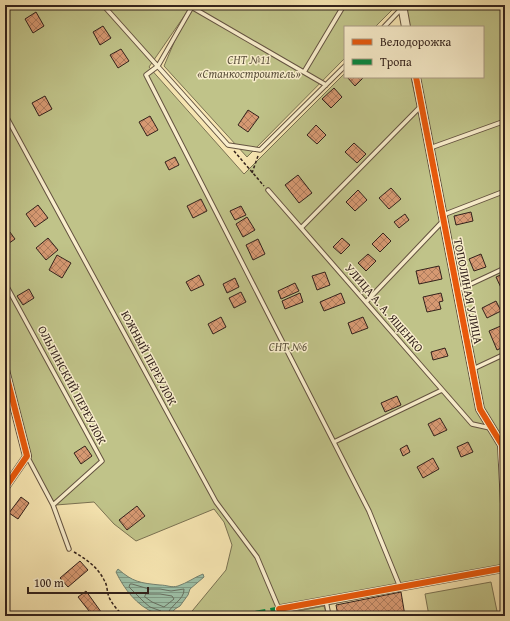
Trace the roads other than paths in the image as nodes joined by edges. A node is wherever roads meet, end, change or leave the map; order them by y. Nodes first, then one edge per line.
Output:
1 (103, 5) edge
2 (344, 5) edge
3 (191, 6) edge
4 (402, 6) edge
5 (385, 26) edge
6 (406, 26) edge
7 (158, 66) junction
8 (344, 67) edge
9 (304, 72) junction
10 (416, 78) edge
11 (326, 85) junction
12 (421, 105) junction
13 (5, 114) edge
14 (505, 121) edge
15 (429, 148) junction
16 (268, 190) road end
17 (505, 191) edge
18 (443, 218) junction
19 (301, 228) junction
20 (505, 268) edge
21 (5, 283) edge
22 (457, 290) junction
23 (366, 302) junction
24 (505, 354) edge
25 (5, 370) edge
26 (472, 370) junction
27 (7, 387) edge
28 (442, 390) junction
29 (491, 428) junction
30 (334, 442) junction
31 (504, 444) edge
32 (27, 456) junction
33 (5, 488) edge
34 (505, 504) edge
35 (53, 505) junction
36 (69, 549) road end
37 (505, 568) edge
38 (400, 588) junction
39 (326, 601) junction
40 (279, 609) joint
41 (329, 616) edge

1 - 7 lane
2 - 9 lane
3 - 7 lane
3 - 9 lane
4 - 5 lane
4 - 6 street
7 - 11 lane
7 - 30 lane
8 - 11 lane
9 - 11 lane
10 - 12 street, ТОПОЛИНАЯ УЛИЦА
12 - 15 street, ТОПОЛИНАЯ УЛИЦА
12 - 19 lane
13 - 40 lane, ЮЖНЫЙ ПЕРЕУЛОК
14 - 15 lane
15 - 18 street, ТОПОЛИНАЯ УЛИЦА
16 - 19 lane, УЛИЦА А. А. ЯЩЕНКО
17 - 18 lane
18 - 22 street, ТОПОЛИНАЯ УЛИЦА
18 - 23 lane
19 - 23 lane, УЛИЦА А. А. ЯЩЕНКО
20 - 22 lane
21 - 35 lane, ОЛЬГИНСКИЙ ПЕРЕУЛОК
22 - 26 street, ТОПОЛИНАЯ УЛИЦА
23 - 28 lane, УЛИЦА А. А. ЯЩЕНКО
24 - 26 lane
25 - 27 street
26 - 29 street, ТОПОЛИНАЯ УЛИЦА
27 - 32 street
28 - 29 lane, УЛИЦА А. А. ЯЩЕНКО
28 - 30 lane
29 - 31 street, ТОПОЛИНАЯ УЛИЦА
30 - 38 lane
31 - 34 street, ТОПОЛИНАЯ УЛИЦА
32 - 33 street
32 - 35 lane
35 - 36 lane
37 - 38 street
38 - 39 street
39 - 40 street
39 - 41 lane

